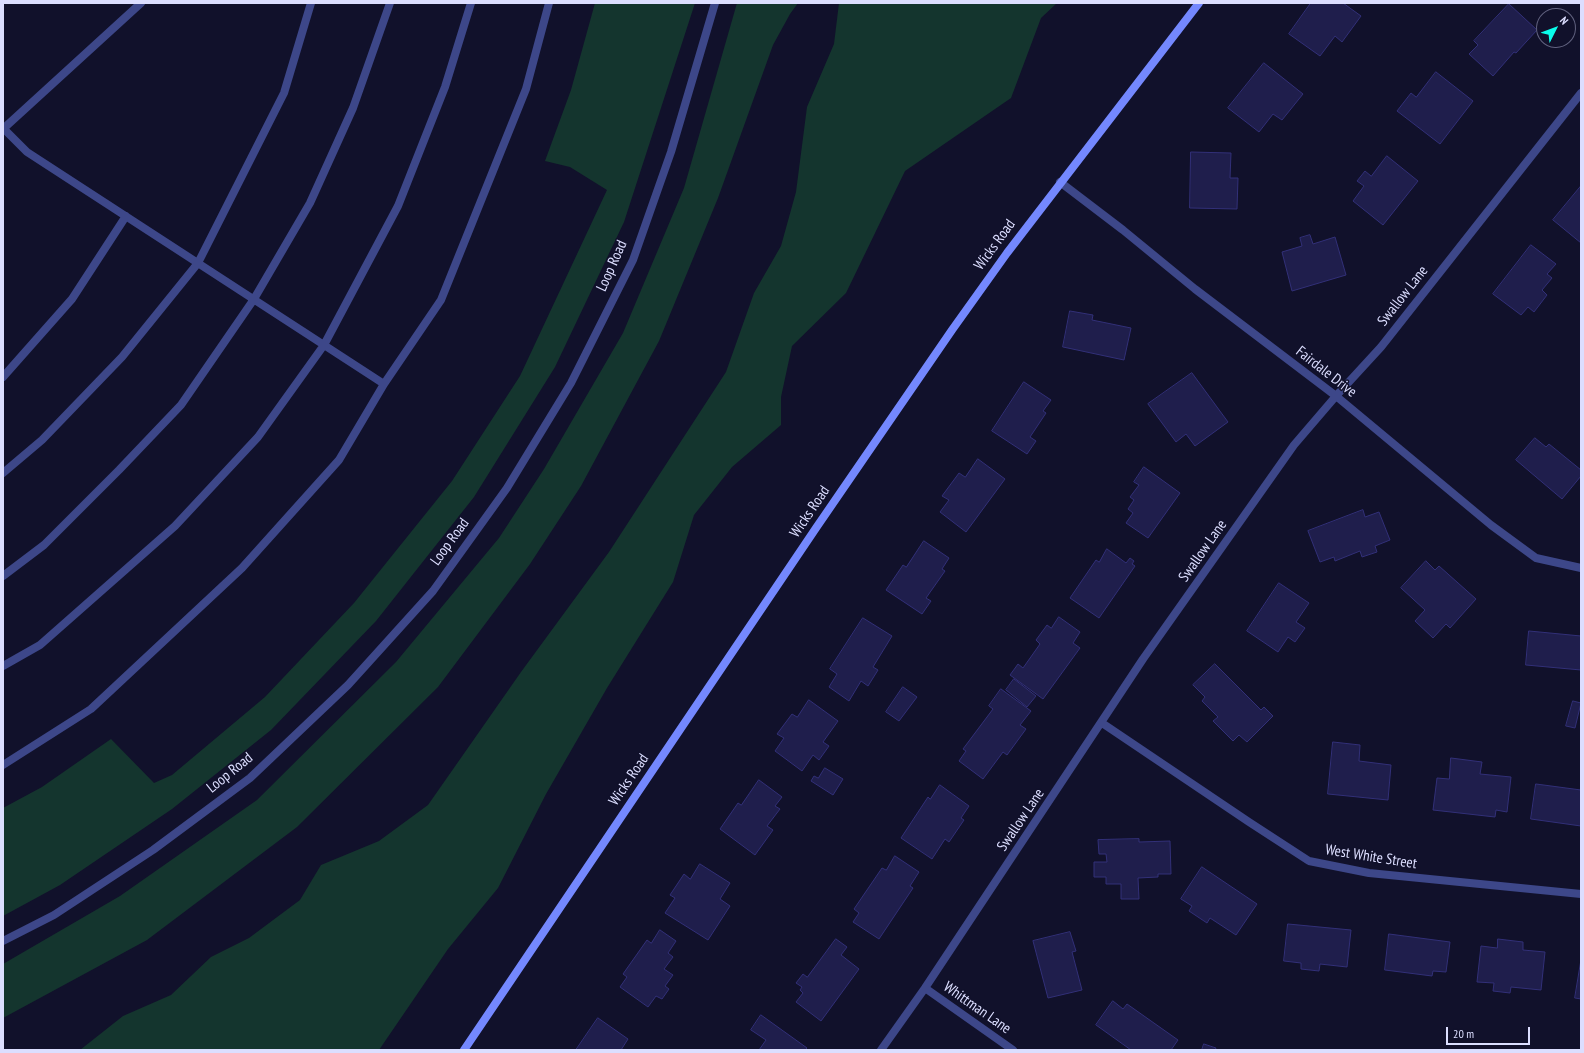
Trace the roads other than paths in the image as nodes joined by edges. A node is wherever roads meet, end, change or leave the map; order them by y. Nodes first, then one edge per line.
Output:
1 (141, 3) edge
2 (311, 3) edge
3 (390, 3) edge
4 (471, 3) edge
5 (549, 3) edge
6 (715, 3) edge
7 (1199, 3) edge
8 (1581, 93) edge
9 (3, 129) edge
10 (1060, 182) junction
11 (126, 216) junction
12 (198, 263) junction
13 (254, 299) junction
14 (324, 345) junction
15 (3, 377) edge
16 (384, 384) junction
17 (1336, 396) junction
18 (3, 473) edge
19 (1581, 568) edge
20 (3, 576) edge
21 (3, 666) edge
22 (1102, 724) junction
23 (3, 765) edge
24 (1581, 894) edge
25 (3, 941) edge
26 (925, 988) junction
27 (464, 1050) edge
28 (882, 1050) edge
29 (1013, 1050) edge

1 - 9 street
2 - 12 street
3 - 13 street
4 - 14 street
5 - 16 street
6 - 25 street, Loop Road
7 - 10 main road, Wicks Road
8 - 17 street, Swallow Lane
9 - 11 street
10 - 17 street, Fairdale Drive
10 - 27 main road, Wicks Road
11 - 12 street
11 - 15 street
12 - 13 street
12 - 18 street
13 - 14 street
13 - 20 street
14 - 16 street
14 - 21 street
16 - 23 street
17 - 19 street, Fairdale Drive
17 - 22 street, Swallow Lane
22 - 24 street, West White Street
22 - 26 street, Swallow Lane
26 - 28 street, Swallow Lane
26 - 29 street, Whittman Lane

